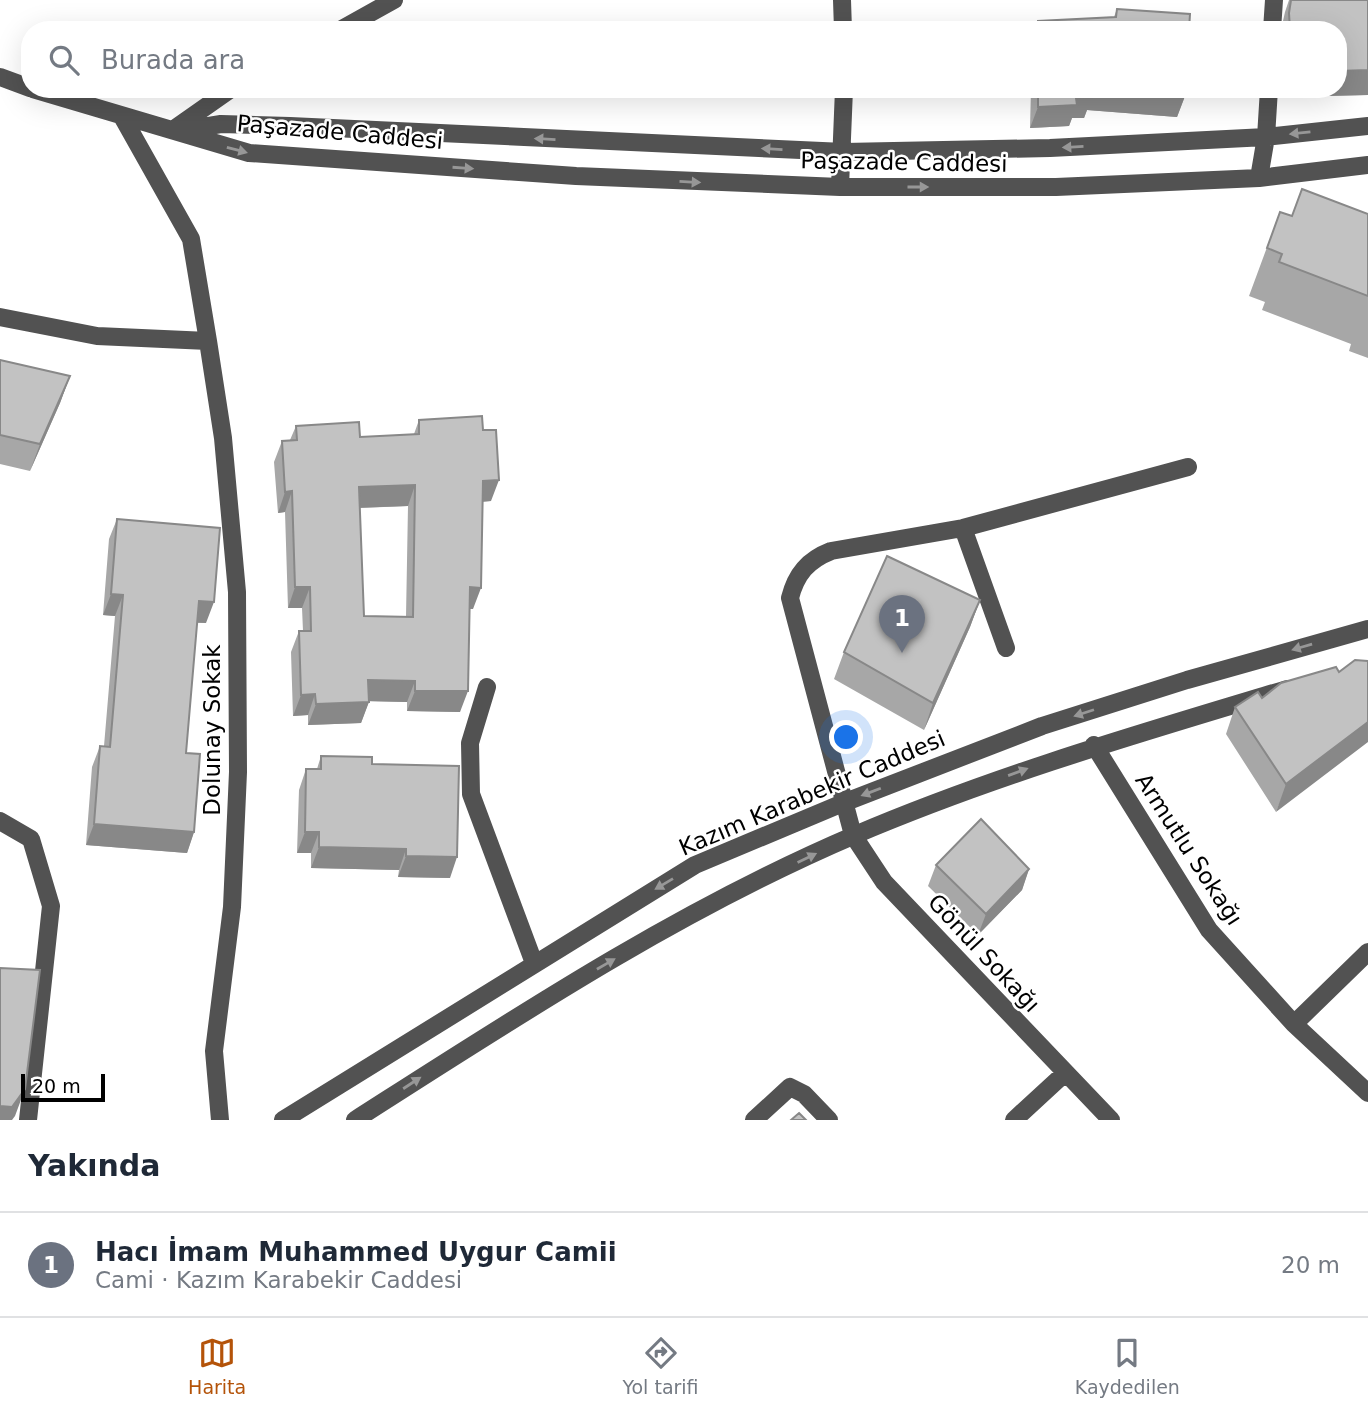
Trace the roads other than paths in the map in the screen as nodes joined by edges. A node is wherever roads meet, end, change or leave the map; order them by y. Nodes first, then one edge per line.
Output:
1 (394, 0) edge
2 (842, 0) edge
3 (1274, 0) edge
4 (356, 21) edge
5 (843, 21) edge
6 (1273, 21) edge
7 (0, 77) edge
8 (21, 85) edge
9 (60, 98) edge
10 (218, 98) edge
11 (844, 98) edge
12 (1268, 98) edge
13 (123, 118) junction
14 (1368, 126) edge
15 (171, 132) junction
16 (1266, 137) junction
17 (844, 152) junction
18 (1368, 165) edge
19 (1258, 178) junction
20 (840, 187) junction
21 (0, 317) edge
22 (208, 341) junction
23 (1188, 467) dead end
24 (963, 528) junction
25 (1368, 629) edge
26 (1006, 648) dead end
27 (1309, 682) edge
28 (487, 687) dead end
29 (1094, 745) junction
30 (843, 803) junction
31 (0, 821) edge
32 (853, 835) junction
33 (1368, 952) edge
34 (534, 963) junction
35 (1294, 1024) junction
36 (1064, 1074) junction
37 (1368, 1094) edge
38 (28, 1120) edge
39 (220, 1120) edge
40 (284, 1120) edge
41 (355, 1120) edge
42 (754, 1120) edge
43 (829, 1120) edge
44 (1014, 1120) edge
45 (1111, 1120) edge

1 - 4 street
2 - 5 street
3 - 6 street
7 - 8 street
9 - 13 street
10 - 15 street
11 - 17 street
12 - 16 street
13 - 15 street
13 - 22 street, Dolunay Sokak
14 -> 16 street, Paşazade Caddesi
17 -> 15 street, Paşazade Caddesi
15 -> 20 street, Paşazade Caddesi
16 -> 17 street, Paşazade Caddesi
16 - 19 street
17 - 20 street
18 - 19 street, Paşazade Caddesi
20 -> 19 street, Paşazade Caddesi
21 - 22 street
22 - 39 street, Dolunay Sokak
23 - 24 street, Gönül Sokağı
24 - 26 street
24 - 30 street, Gönül Sokağı
25 -> 30 street, Kazım Karabekir Caddesi
27 - 29 street
28 - 34 street
32 -> 29 street
29 - 35 street, Armutlu Sokağı
30 - 32 street, Gönül Sokağı
30 -> 34 street, Kazım Karabekir Caddesi
31 - 38 street
32 - 36 street, Gönül Sokağı
41 -> 32 street
33 - 35 street
34 - 40 street, Kazım Karabekir Caddesi
35 - 37 street, Armutlu Sokağı
36 - 44 street
36 - 45 street, Gönül Sokağı
42 - 43 street

